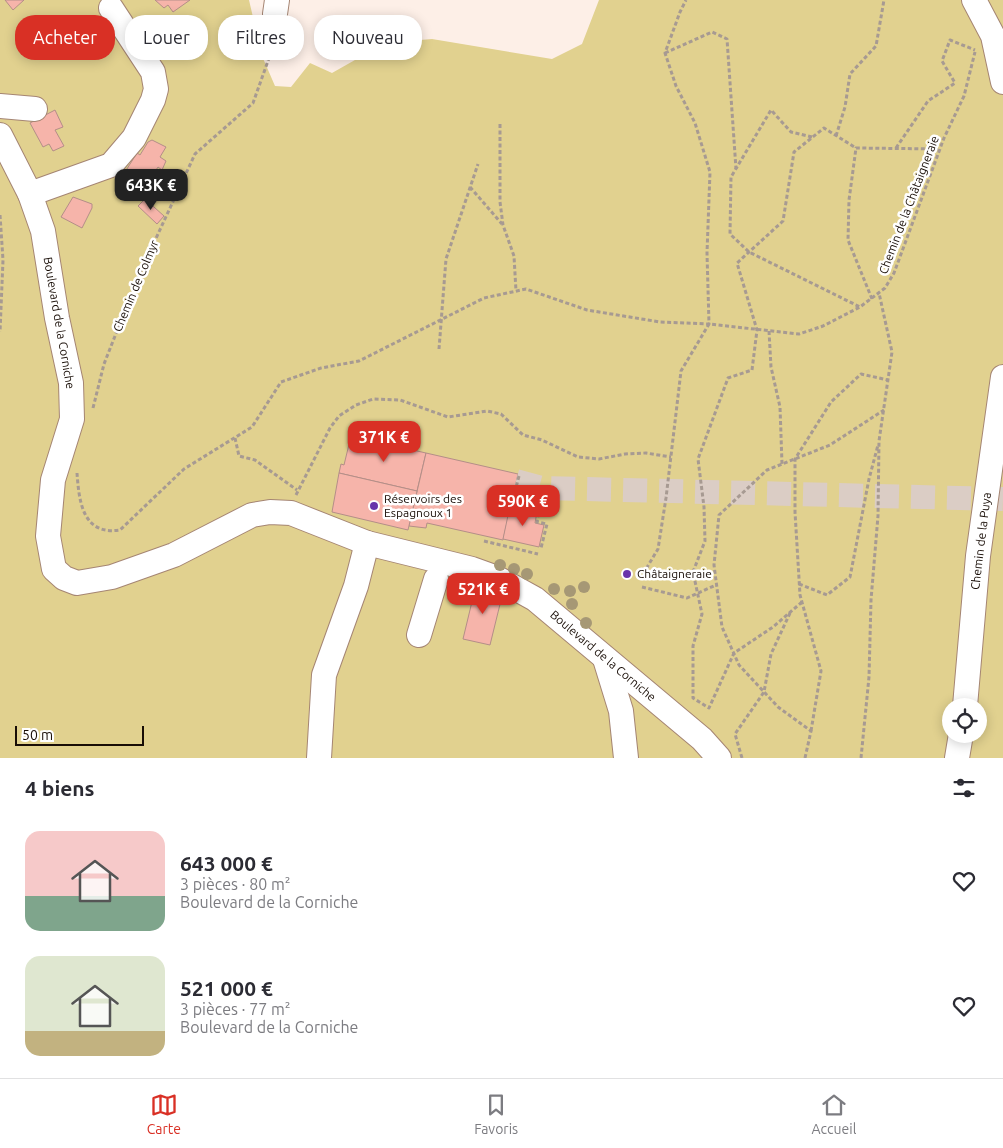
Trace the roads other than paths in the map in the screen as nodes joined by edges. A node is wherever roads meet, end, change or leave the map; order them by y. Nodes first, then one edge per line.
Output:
1 (978, 6) edge
2 (111, 8) dead end
3 (1003, 82) edge
4 (0, 106) edge
5 (35, 109) dead end
6 (0, 135) edge
7 (30, 194) junction
8 (1003, 377) edge
9 (367, 543) junction
10 (436, 579) dead end
11 (419, 635) dead end
12 (605, 659) junction
13 (644, 691) junction
14 (966, 698) edge
15 (621, 711) junction
16 (960, 743) edge
17 (319, 758) edge
18 (626, 758) edge
19 (719, 758) edge
20 (957, 758) edge

1 - 3 street
2 - 7 street
4 - 5 street
6 - 7 street, Boulevard de la Corniche
7 - 9 street, Boulevard de la Corniche
8 - 14 street, Chemin de la Puya
9 - 12 street, Boulevard de la Corniche
9 - 17 street
10 - 11 street
12 - 13 street, Boulevard de la Corniche
12 - 15 street
13 - 15 street
13 - 19 street, Boulevard de la Corniche
15 - 18 street
16 - 20 street

